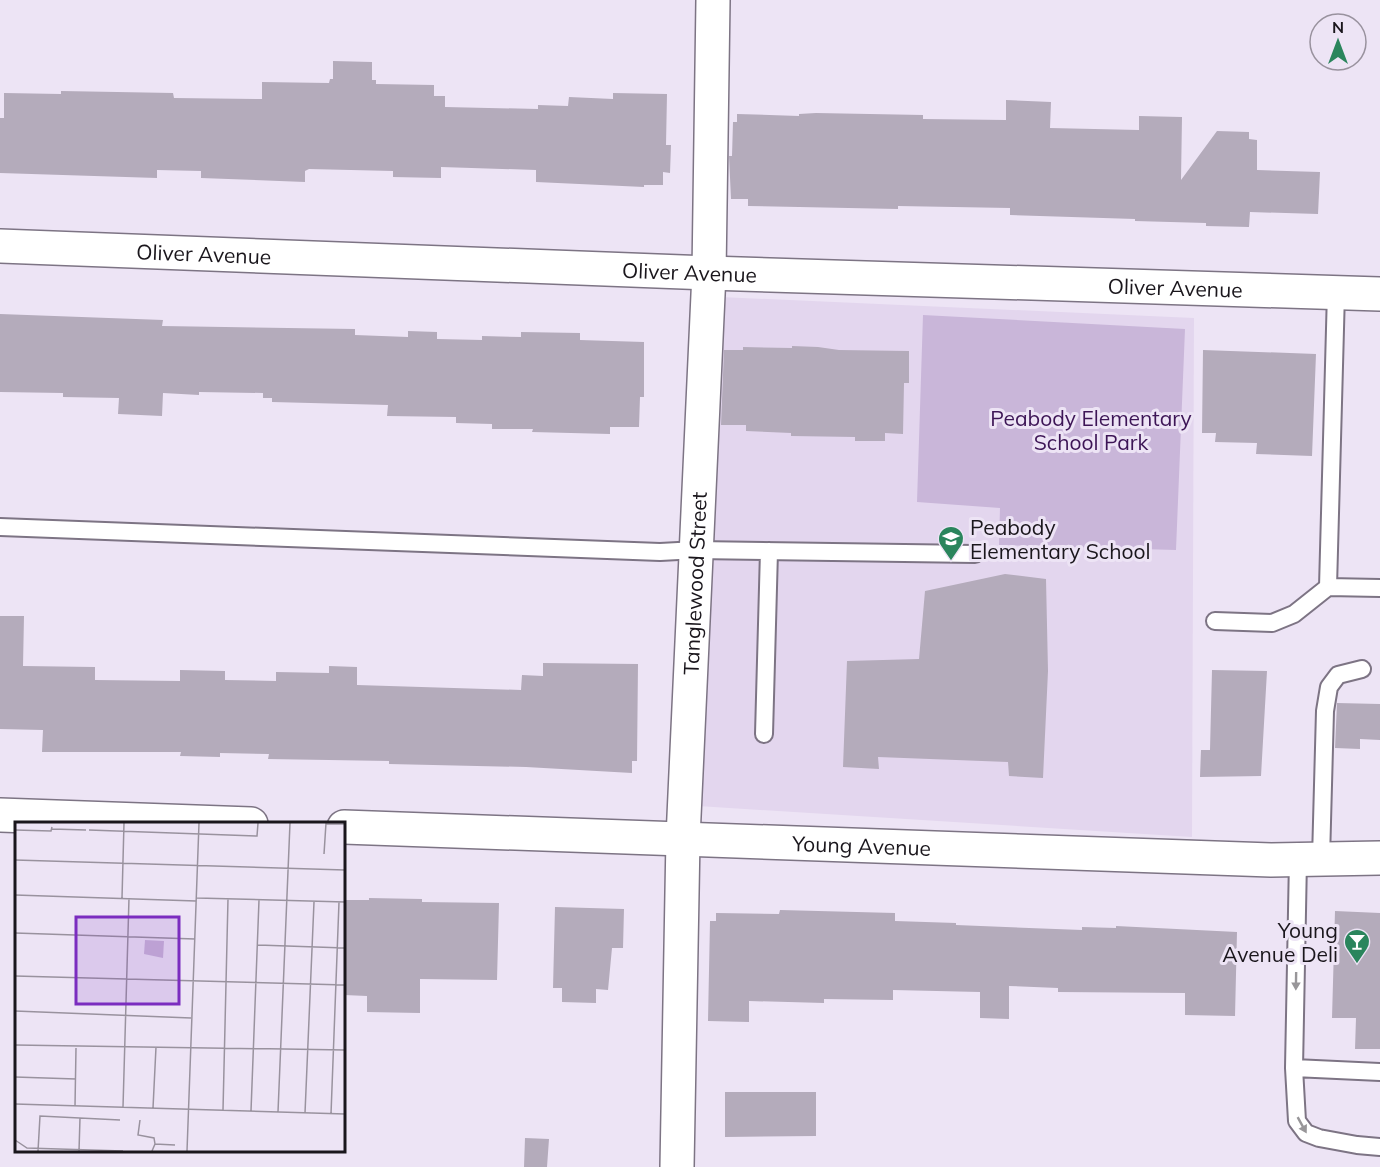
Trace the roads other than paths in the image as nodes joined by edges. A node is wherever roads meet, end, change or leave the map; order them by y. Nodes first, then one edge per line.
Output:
1 (713, 0) edge
2 (0, 246) edge
3 (709, 273) junction
4 (1336, 292) junction
5 (1380, 294) edge
6 (0, 527) edge
7 (697, 550) junction
8 (769, 551) junction
9 (975, 554) dead end
10 (1328, 587) junction
11 (1380, 588) edge
12 (1215, 621) dead end
13 (1362, 669) dead end
14 (764, 734) dead end
15 (0, 815) edge
16 (194, 822) edge
17 (345, 826) edge
18 (683, 838) junction
19 (1380, 858) edge
20 (1309, 859) junction
21 (1294, 1068) junction
22 (1380, 1072) edge
23 (1380, 1147) edge
24 (677, 1167) edge

1 - 3 street, Tanglewood Street
2 - 3 street, Oliver Avenue
3 - 4 street, Oliver Avenue
3 - 7 street, Tanglewood Street
4 - 5 street, Oliver Avenue
4 - 10 lane
6 - 7 lane
7 - 8 lane
7 - 18 street, Tanglewood Street
8 - 9 lane
8 - 14 lane
10 - 11 lane
10 - 12 lane
13 - 20 lane
15 - 16 street
17 - 18 street, Young Avenue
18 - 20 street, Young Avenue
18 - 24 street, Tanglewood Street
19 - 20 street, Young Avenue
20 -> 21 lane
21 - 22 lane
21 -> 23 lane

